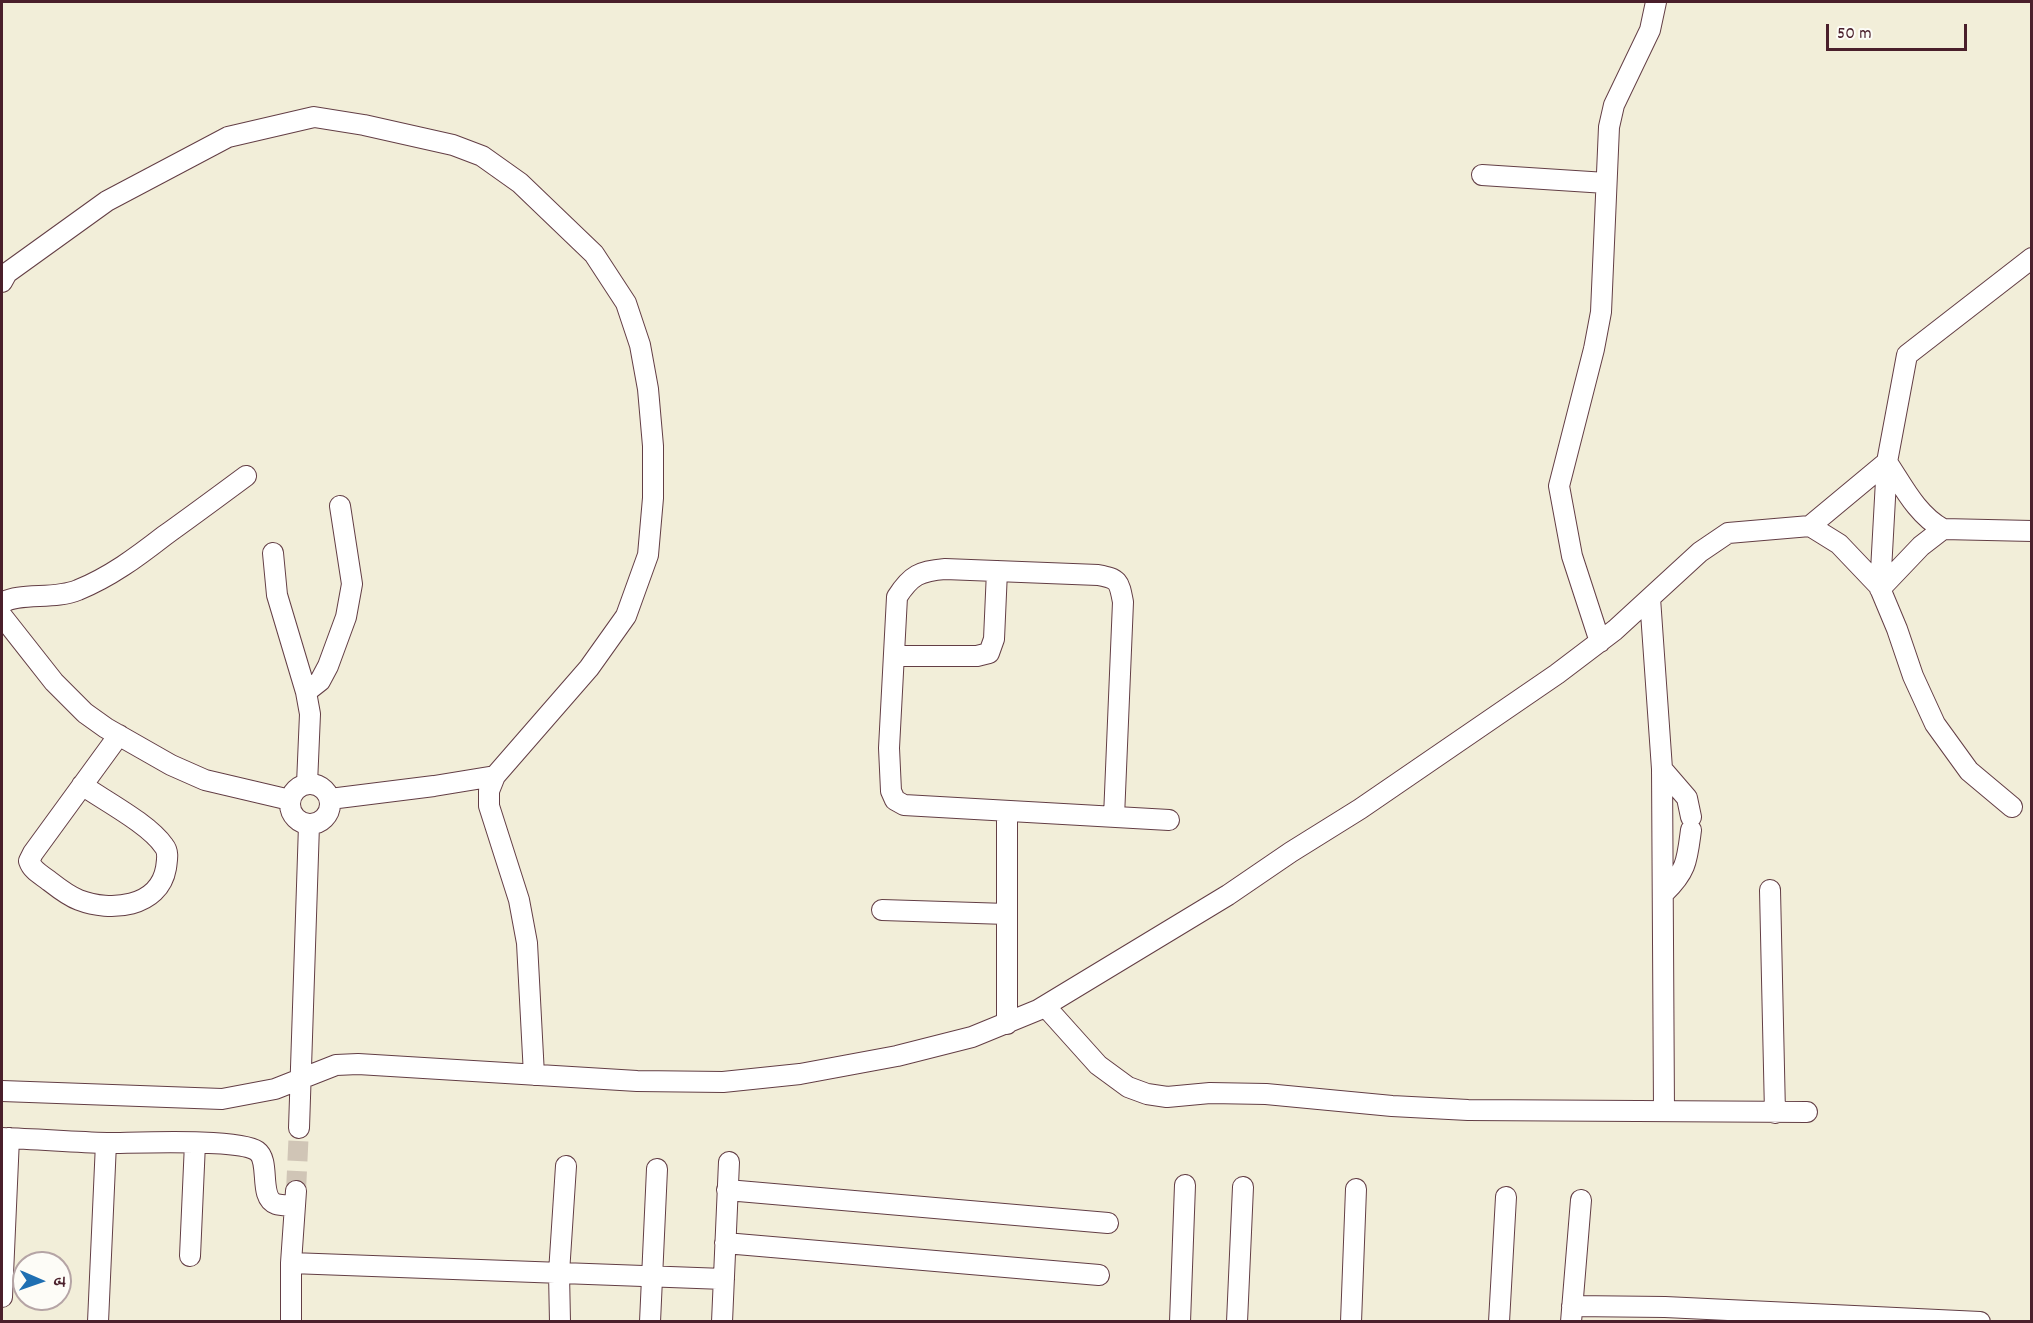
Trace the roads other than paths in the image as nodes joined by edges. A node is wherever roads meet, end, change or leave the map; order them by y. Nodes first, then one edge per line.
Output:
1 (1656, 2) edge
2 (1482, 175) dead end
3 (1606, 183) junction
4 (2031, 258) edge
5 (2, 282) edge
6 (1887, 462) junction
7 (246, 476) dead end
8 (340, 506) dead end
9 (1810, 526) junction
10 (1943, 529) junction
11 (2031, 531) edge
12 (273, 553) dead end
13 (997, 571) junction
14 (1880, 589) junction
15 (1650, 598) junction
16 (2, 603) edge
17 (2, 616) edge
18 (1600, 642) junction
19 (896, 656) junction
20 (306, 692) junction
21 (119, 735) junction
22 (1662, 769) junction
23 (495, 776) junction
24 (307, 784) junction
25 (82, 786) junction
26 (330, 799) junction
27 (290, 800) junction
28 (2012, 807) dead end
29 (1007, 811) junction
30 (1114, 817) junction
31 (1169, 820) dead end
32 (309, 825) junction
33 (1770, 890) dead end
34 (1664, 893) junction
35 (882, 910) dead end
36 (1007, 914) junction
37 (1045, 1006) junction
38 (1007, 1024) junction
39 (534, 1075) junction
40 (302, 1079) junction
41 (2, 1091) edge
42 (1664, 1111) junction
43 (1807, 1112) dead end
44 (1775, 1113) junction
45 (299, 1128) tunnel mouth
46 (5, 1138) edge
47 (106, 1143) junction
48 (195, 1143) junction
49 (729, 1162) dead end
50 (566, 1166) dead end
51 (657, 1169) dead end
52 (1185, 1185) dead end
53 (1243, 1187) dead end
54 (728, 1190) junction
55 (1356, 1190) dead end
56 (1506, 1197) dead end
57 (1581, 1200) dead end
58 (1108, 1223) dead end
59 (725, 1243) junction
60 (190, 1256) dead end
61 (291, 1263) junction
62 (559, 1273) junction
63 (1099, 1275) dead end
64 (652, 1276) junction
65 (724, 1279) junction
66 (2, 1297) edge
67 (1572, 1313) edge
68 (1664, 1314) edge
69 (98, 1322) edge
70 (291, 1322) edge
71 (560, 1322) edge
72 (650, 1322) edge
73 (722, 1322) edge
74 (1180, 1322) edge
75 (1237, 1322) edge
76 (1351, 1322) edge
77 (1499, 1322) edge
78 (1980, 1322) edge

1 - 3 street
2 - 3 street
3 - 18 street
4 - 6 street
5 - 23 street
6 - 9 street
6 - 10 street
6 - 14 street
7 - 16 street
8 - 20 street
9 - 14 street
9 - 15 street
10 - 11 street
10 - 14 street
12 - 20 street
13 - 19 street
13 - 19 street
13 - 30 street
14 - 28 street
15 - 18 street
15 - 22 street
17 - 21 street
18 - 37 street
19 - 29 street
20 - 24 street
21 - 25 street
21 - 27 street
22 - 34 street
22 - 34 street
23 - 26 street
23 - 39 street
24 - 26 street
24 - 27 street
25 - 25 street
26 - 32 street
27 - 32 street
29 - 30 street
29 - 36 street
30 - 31 street
32 - 40 street
33 - 44 street
34 - 42 street
35 - 36 street
36 - 38 street
37 - 38 street
37 - 42 street
38 - 39 street
39 - 40 street
40 - 41 street
40 - 45 street
42 - 44 street
43 - 44 street
46 - 47 street
46 - 66 street
47 - 48 street
47 - 69 street
48 - 60 street
48 - 61 street
49 - 54 street
50 - 62 street
51 - 64 street
52 - 74 street
53 - 75 street
54 - 58 street
54 - 59 street
55 - 76 street
56 - 77 street
57 - 67 street
59 - 63 street
59 - 65 street
61 - 62 street
61 - 70 street
62 - 64 street
62 - 71 street
64 - 65 street
64 - 72 street
65 - 73 street
67 - 68 street
68 - 78 street

